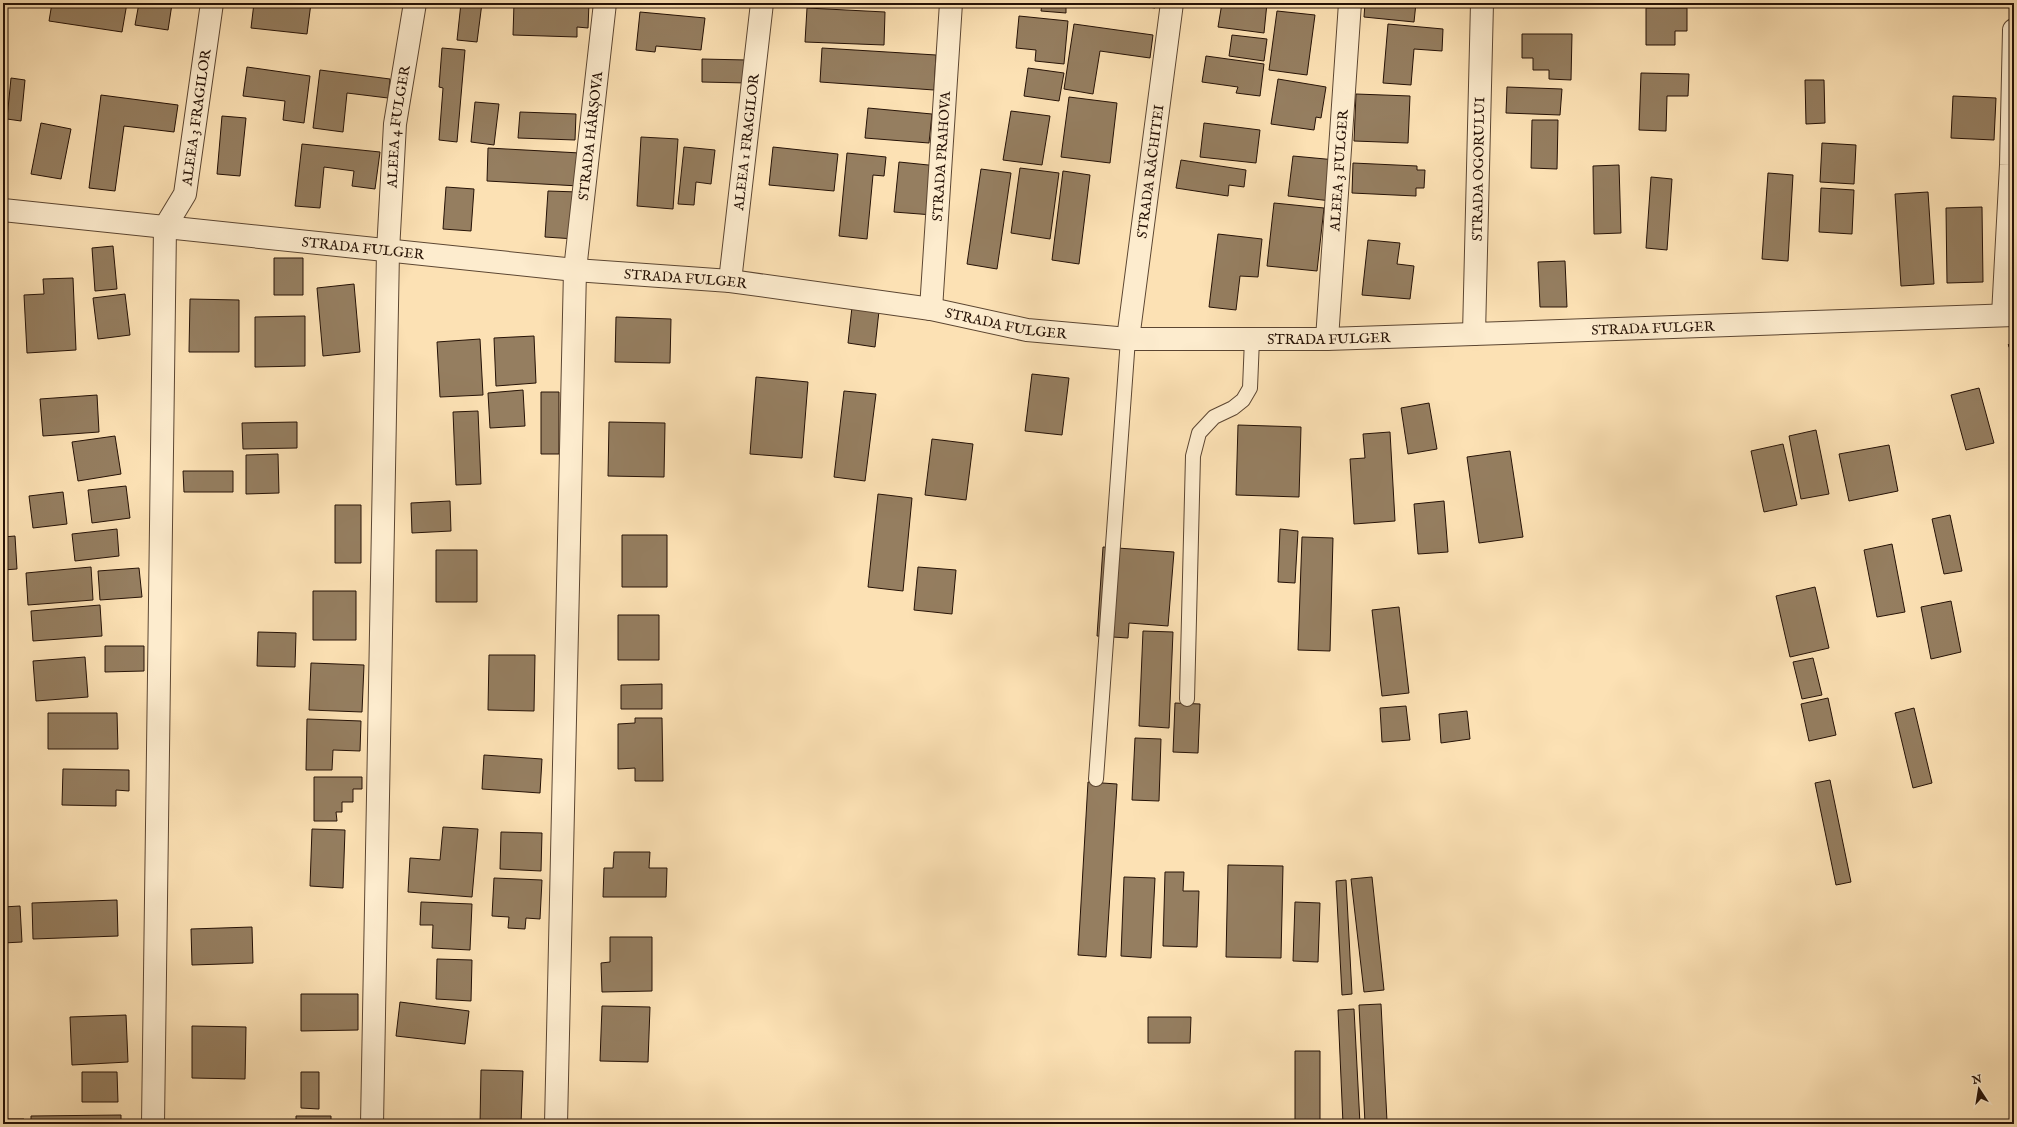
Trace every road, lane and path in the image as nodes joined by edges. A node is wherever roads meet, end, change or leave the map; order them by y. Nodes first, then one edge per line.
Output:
1 (212, 3) edge
2 (415, 3) edge
3 (605, 3) edge
4 (762, 3) edge
5 (951, 3) edge
6 (1172, 3) edge
7 (1350, 3) edge
8 (1482, 3) edge
9 (2014, 30) edge
10 (3, 210) edge
11 (165, 227) junction
12 (388, 252) junction
13 (575, 270) junction
14 (730, 281) junction
15 (932, 309) junction
16 (2009, 315) edge
17 (1474, 334) junction
18 (1128, 339) junction
19 (1252, 339) junction
20 (1327, 339) junction
21 (1186, 699) dead end
22 (1096, 779) dead end
23 (153, 1124) edge
24 (372, 1124) edge
25 (556, 1124) edge

1 - 11 street, ALEEA 3 FRAGILOR
2 - 12 street, ALEEA 4 FULGER
3 - 13 street, STRADA HÂRȘOVA
4 - 14 street, ALEEA 1 FRAGILOR
5 - 15 street, STRADA PRAHOVA
6 - 18 street, STRADA RĂCHITEI
7 - 20 street, ALEEA 3 FULGER
8 - 17 street, STRADA OGORULUI
9 - 16 street
10 - 11 street, STRADA FULGER
11 - 12 street, STRADA FULGER
11 - 23 street
12 - 13 street, STRADA FULGER
12 - 24 street, ALEEA 4 FULGER
13 - 14 street, STRADA FULGER
13 - 25 street, STRADA HÂRȘOVA
14 - 15 street, STRADA FULGER
15 - 18 street, STRADA FULGER
16 - 17 street, STRADA FULGER
17 - 20 street, STRADA FULGER
18 - 19 street, STRADA FULGER
18 - 22 lane
19 - 20 street, STRADA FULGER
19 - 21 lane

